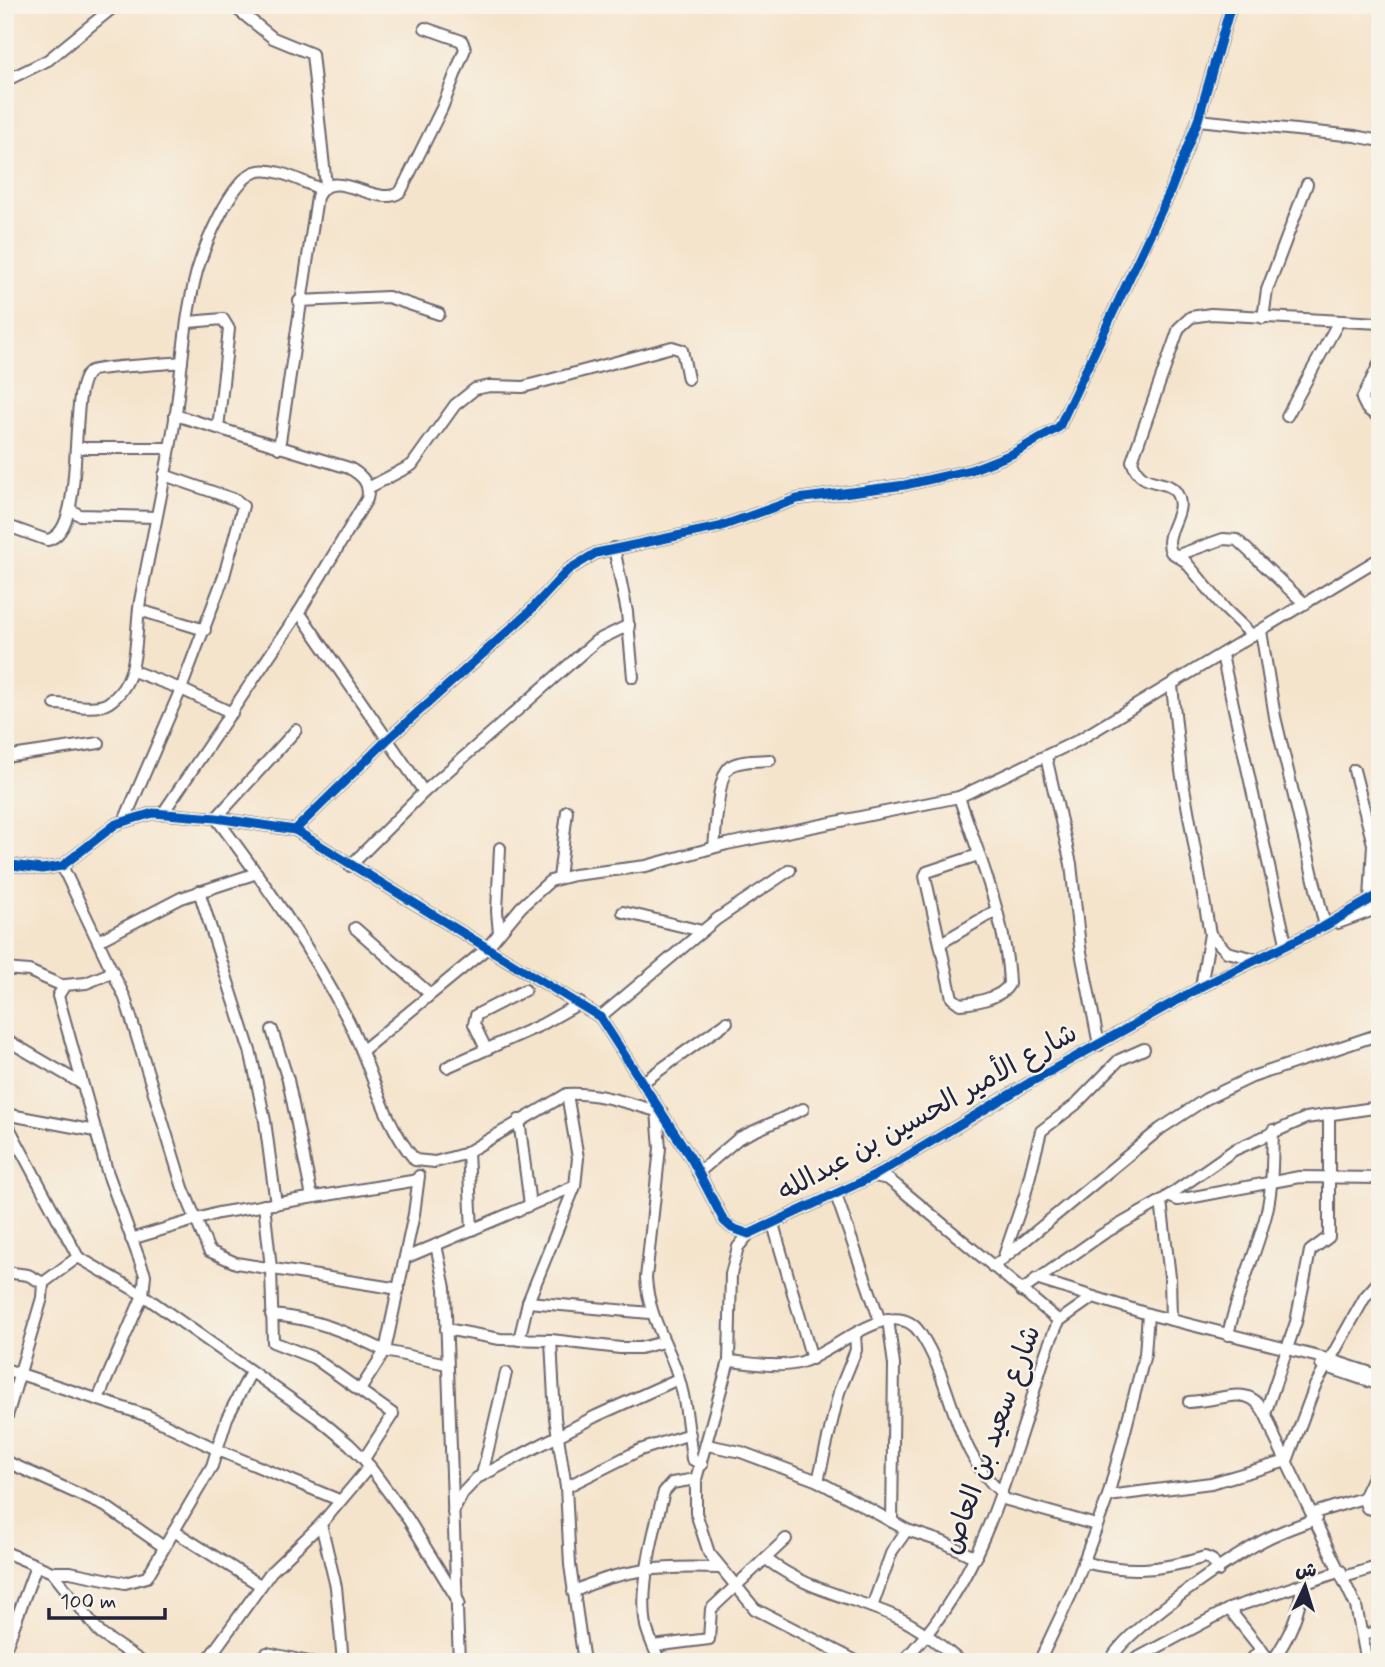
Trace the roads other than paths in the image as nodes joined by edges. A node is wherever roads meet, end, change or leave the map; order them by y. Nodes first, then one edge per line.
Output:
1 (116, 5) edge
2 (232, 5) edge
3 (1231, 5) edge
4 (425, 28) dead end
5 (5, 81) edge
6 (1198, 120) junction
7 (1380, 141) edge
8 (1307, 184) dead end
9 (324, 187) junction
10 (299, 301) junction
11 (439, 314) dead end
12 (1263, 318) junction
13 (1339, 321) junction
14 (189, 322) junction
15 (1380, 323) edge
16 (182, 362) junction
17 (1380, 362) edge
18 (688, 379) dead end
19 (175, 415) junction
20 (1287, 416) dead end
21 (1380, 418) edge
22 (218, 428) junction
23 (169, 447) junction
24 (279, 447) junction
25 (78, 448) junction
26 (164, 475) junction
27 (368, 488) junction
28 (70, 509) junction
29 (156, 517) junction
30 (5, 525) edge
31 (614, 548) junction
32 (1178, 555) junction
33 (1380, 558) edge
34 (1305, 604) junction
35 (139, 610) junction
36 (299, 612) junction
37 (628, 625) junction
38 (205, 630) junction
39 (1256, 633) junction
40 (1222, 655) junction
41 (133, 671) junction
42 (633, 677) dead end
43 (1172, 686) junction
44 (181, 689) junction
45 (55, 704) dead end
46 (232, 713) junction
47 (296, 730) dead end
48 (387, 740) junction
49 (99, 743) dead end
50 (5, 757) edge
51 (1046, 757) junction
52 (770, 760) dead end
53 (1354, 770) dead end
54 (424, 792) junction
55 (959, 797) junction
56 (567, 811) dead end
57 (163, 813) junction
58 (216, 818) junction
59 (125, 820) junction
60 (295, 830) junction
61 (500, 848) dead end
62 (714, 848) junction
63 (978, 855) junction
64 (5, 864) edge
65 (62, 866) junction
66 (350, 866) junction
67 (790, 870) dead end
68 (257, 873) junction
69 (559, 878) junction
70 (199, 891) junction
71 (1377, 906) edge
72 (995, 911) junction
73 (623, 912) dead end
74 (1325, 926) junction
75 (355, 928) dead end
76 (702, 931) junction
77 (499, 933) junction
78 (1210, 934) junction
79 (98, 941) junction
80 (941, 943) junction
81 (1286, 943) junction
82 (486, 949) junction
83 (1256, 960) junction
84 (5, 969) edge
85 (113, 972) junction
86 (63, 986) junction
87 (1201, 987) junction
88 (524, 990) dead end
89 (430, 994) junction
90 (580, 1003) junction
91 (600, 1017) junction
92 (727, 1022) dead end
93 (272, 1030) dead end
94 (1380, 1034) edge
95 (5, 1039) edge
96 (1099, 1045) junction
97 (486, 1049) junction
98 (1144, 1049) dead end
99 (363, 1050) junction
100 (447, 1067) dead end
101 (643, 1082) junction
102 (82, 1084) junction
103 (567, 1094) junction
104 (1380, 1107) edge
105 (803, 1109) dead end
106 (660, 1112) junction
107 (5, 1114) edge
108 (1329, 1114) junction
109 (5, 1120) edge
110 (519, 1120) junction
111 (1273, 1130) junction
112 (95, 1131) junction
113 (468, 1152) junction
114 (420, 1163) junction
115 (698, 1173) junction
116 (1329, 1175) junction
117 (874, 1176) junction
118 (1380, 1178) edge
119 (418, 1180) junction
120 (1272, 1181) junction
121 (575, 1186) junction
122 (836, 1195) junction
123 (312, 1197) junction
124 (1165, 1198) junction
125 (270, 1204) junction
126 (530, 1206) junction
127 (193, 1218) junction
128 (773, 1224) junction
129 (472, 1230) junction
130 (749, 1234) junction
131 (131, 1239) junction
132 (436, 1245) junction
133 (1003, 1256) junction
134 (78, 1257) junction
135 (405, 1258) junction
136 (993, 1267) junction
137 (271, 1268) junction
138 (5, 1272) edge
139 (1036, 1279) junction
140 (1380, 1280) edge
141 (43, 1283) junction
142 (399, 1289) junction
143 (1021, 1291) junction
144 (143, 1295) junction
145 (1093, 1297) junction
146 (528, 1302) junction
147 (650, 1313) junction
148 (1148, 1314) junction
149 (271, 1315) junction
150 (884, 1320) junction
151 (1171, 1320) junction
152 (1059, 1321) junction
153 (446, 1329) junction
154 (855, 1334) junction
155 (1228, 1335) junction
156 (519, 1340) junction
157 (551, 1340) junction
158 (663, 1342) junction
159 (385, 1351) junction
160 (1287, 1351) junction
161 (812, 1359) junction
162 (729, 1361) junction
163 (447, 1364) junction
164 (1329, 1364) junction
165 (5, 1369) edge
166 (251, 1372) junction
167 (506, 1373) dead end
168 (20, 1374) junction
169 (1380, 1376) edge
170 (678, 1379) junction
171 (1380, 1385) edge
172 (360, 1390) junction
173 (98, 1399) junction
174 (1189, 1402) dead end
175 (1266, 1411) junction
176 (5, 1423) edge
177 (690, 1434) junction
178 (558, 1435) junction
179 (707, 1445) junction
180 (218, 1450) junction
181 (5, 1461) edge
182 (1287, 1461) junction
183 (1380, 1462) edge
184 (367, 1463) junction
185 (702, 1465) junction
186 (482, 1475) junction
187 (696, 1479) junction
188 (818, 1481) junction
189 (566, 1487) junction
190 (1001, 1495) junction
191 (1108, 1496) junction
192 (1363, 1498) junction
193 (339, 1500) junction
194 (1380, 1511) edge
195 (451, 1515) junction
196 (1315, 1516) junction
197 (892, 1522) junction
198 (321, 1524) junction
199 (1096, 1525) junction
200 (907, 1530) junction
201 (173, 1531) junction
202 (786, 1539) dead end
203 (164, 1547) junction
204 (5, 1552) edge
205 (976, 1558) junction
206 (766, 1559) junction
207 (1083, 1562) junction
208 (36, 1566) junction
209 (1380, 1566) edge
210 (648, 1568) junction
211 (719, 1568) junction
212 (1218, 1571) junction
213 (52, 1572) junction
214 (1342, 1574) junction
215 (1302, 1584) junction
216 (260, 1585) junction
217 (733, 1586) junction
218 (573, 1592) junction
219 (459, 1602) junction
220 (872, 1607) junction
221 (1229, 1609) junction
222 (1380, 1631) edge
223 (1363, 1635) junction
224 (928, 1636) junction
225 (653, 1646) junction
226 (1261, 1649) junction
227 (5, 1650) edge
228 (1366, 1658) edge
229 (856, 1661) edge
230 (142, 1662) edge
231 (206, 1662) edge
232 (257, 1662) edge
233 (309, 1662) edge
234 (342, 1662) edge
235 (459, 1662) edge
236 (584, 1662) edge
237 (660, 1662) edge
238 (902, 1662) edge
239 (961, 1662) edge
240 (1039, 1662) edge
241 (1110, 1662) edge
242 (1130, 1662) edge
243 (1249, 1662) edge
244 (1272, 1662) edge
245 (1354, 1662) edge

1 - 5 street
2 - 9 street
3 - 6 street
4 - 9 street
6 - 7 street
6 - 31 street
8 - 12 street
9 - 10 street
9 - 14 street
10 - 11 street
10 - 24 street
12 - 13 street
12 - 32 street
13 - 15 street
13 - 20 street
14 - 16 street
14 - 22 street
16 - 19 street
16 - 25 street
17 - 21 street
18 - 27 street
19 - 22 street
19 - 23 street
22 - 24 street
23 - 25 street
23 - 26 street
24 - 27 street
25 - 28 street
26 - 29 street
26 - 38 street
27 - 36 street
28 - 29 street
28 - 30 street
29 - 35 street
31 - 37 street
31 - 48 street
32 - 34 street
32 - 39 street
33 - 34 street
34 - 39 street
35 - 38 street
35 - 41 street
36 - 46 street
36 - 48 street
37 - 42 street
37 - 54 street
38 - 44 street
39 - 40 street
39 - 74 street
40 - 43 street
40 - 81 street
41 - 44 street
41 - 45 street
43 - 51 street
43 - 78 street
44 - 46 street
44 - 59 street
46 - 57 street
47 - 58 street
48 - 54 street
48 - 60 street
49 - 50 street
51 - 55 street
51 - 96 street
52 - 62 street
53 - 71 street
54 - 66 street
55 - 62 street
55 - 63 street
56 - 69 street
57 - 58 street
57 - 59 street
58 - 60 street
58 - 68 street
59 - 65 street
60 - 66 street
61 - 77 street
62 - 69 street
63 - 72 street
63 - 80 street
64 - 65 street
65 - 79 street
66 - 82 street
67 - 76 street
68 - 70 street
68 - 99 street
69 - 77 street
70 - 79 street
70 - 125 street
71 - 74 street, شارع الأمير الحسين بن عبدالله
72 - 80 street
72 - 80 street
73 - 76 street
74 - 81 street, شارع الأمير الحسين بن عبدالله
75 - 89 street
76 - 91 street
77 - 82 street
78 - 83 street
78 - 87 street
79 - 85 street
81 - 83 street, شارع الأمير الحسين بن عبدالله
82 - 89 street
82 - 90 street
83 - 87 street, شارع الأمير الحسين بن عبدالله
84 - 86 street
85 - 86 street
85 - 127 street
86 - 102 street
87 - 96 street, شارع الأمير الحسين بن عبدالله
88 - 97 street
89 - 99 street
90 - 91 street
90 - 97 street
91 - 101 street
92 - 101 street
93 - 123 street
94 - 133 street
95 - 102 street
96 - 117 street, شارع الأمير الحسين بن عبدالله
97 - 100 street
98 - 133 street
99 - 114 street
101 - 106 street
102 - 112 street
103 - 106 street
103 - 110 street
103 - 121 street
104 - 108 street
105 - 115 street
106 - 115 street
106 - 147 street
107 - 112 street
108 - 111 street
108 - 116 street
109 - 134 street
110 - 113 street
110 - 126 street
111 - 120 street
111 - 124 street
112 - 131 street
113 - 114 street
113 - 129 street
114 - 119 street
115 - 130 street
116 - 118 street
116 - 120 street
116 - 160 street
117 - 122 street, شارع الأمير الحسين بن عبدالله
117 - 136 street, شارع سعيد بن العاص
119 - 123 street
119 - 135 street
120 - 124 street
120 - 155 street
121 - 126 street
121 - 146 street
122 - 128 street, شارع الأمير الحسين بن عبدالله
122 - 150 street
123 - 125 street
124 - 139 street
124 - 151 street
125 - 127 street
125 - 137 street
126 - 129 street
127 - 131 street
127 - 137 street
128 - 130 street, شارع الأمير الحسين بن عبدالله
128 - 161 street
129 - 132 street
130 - 162 street
131 - 144 street
132 - 135 street
132 - 153 street
133 - 136 street
134 - 141 street
134 - 144 street
135 - 142 street
136 - 143 street, شارع سعيد بن العاص
137 - 142 street
137 - 149 street
138 - 141 street
139 - 143 street
139 - 145 street
140 - 164 street
141 - 168 street
142 - 159 street
143 - 152 street, شارع سعيد بن العاص
144 - 166 street
144 - 173 street
145 - 148 street
145 - 152 street
146 - 147 street
146 - 156 street
147 - 158 street
148 - 151 street
148 - 191 street
149 - 159 street
149 - 172 street
150 - 154 street
150 - 190 street
150 - 197 street
151 - 155 street
152 - 190 street, شارع سعيد بن العاص
153 - 156 street
153 - 163 street
154 - 161 street
154 - 188 street
155 - 160 street
156 - 157 street
157 - 158 street
157 - 178 street
158 - 170 street
159 - 163 street
159 - 172 street
160 - 164 street
160 - 175 street
161 - 162 street
162 - 179 street
163 - 195 street
164 - 169 street
164 - 171 street
164 - 182 street
165 - 168 street
166 - 180 street
166 - 184 street
167 - 186 street
168 - 173 street
168 - 176 street
170 - 177 street
170 - 178 street
172 - 184 street
173 - 180 street
174 - 175 street
175 - 182 street
177 - 185 street
177 - 189 street
178 - 186 street
178 - 189 street
179 - 185 street
179 - 188 street
180 - 193 street
180 - 201 street
181 - 203 street
182 - 191 street
182 - 196 street
183 - 192 street
184 - 193 street
184 - 219 street
185 - 187 street
186 - 195 street
187 - 210 street
187 - 211 street
188 - 197 street
189 - 218 street
190 - 199 street
190 - 205 street, شارع سعيد بن العاص
191 - 199 street
192 - 194 street
192 - 196 street
193 - 198 street
195 - 219 street
196 - 212 street
196 - 214 street
197 - 200 street
198 - 216 street
198 - 234 street
199 - 207 street
200 - 205 street
200 - 220 street
201 - 203 street
201 - 216 street
202 - 206 street
203 - 213 street
204 - 208 street
205 - 224 street, شارع سعيد بن العاص
206 - 217 street
206 - 220 street
207 - 212 street
207 - 240 street
208 - 213 street
208 - 227 street
209 - 214 street
210 - 211 street
210 - 218 street
210 - 225 street
211 - 217 street
212 - 241 street
213 - 230 street
214 - 215 street
214 - 223 street
215 - 221 street
215 - 244 street
216 - 231 street
217 - 225 street
217 - 229 street
218 - 236 street
219 - 235 street
220 - 224 street
221 - 226 street
221 - 242 street
222 - 223 street
223 - 228 street
224 - 238 street, شارع سعيد بن العاص
224 - 239 street
225 - 237 street
226 - 243 street
226 - 244 street
228 - 245 street
232 - 233 street

